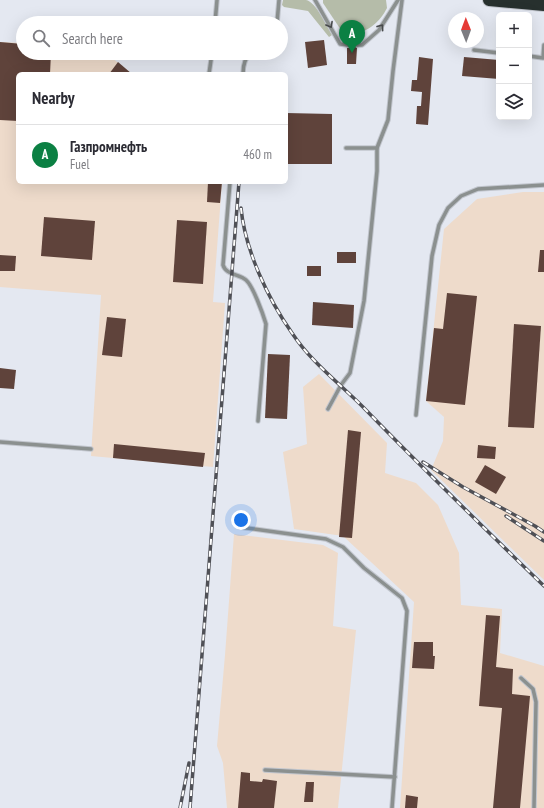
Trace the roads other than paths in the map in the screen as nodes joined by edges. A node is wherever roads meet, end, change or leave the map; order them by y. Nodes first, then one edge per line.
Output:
1 (217, 0) edge
2 (279, 0) edge
3 (316, 0) edge
4 (398, 0) edge
5 (402, 0) edge
6 (489, 0) edge
7 (544, 5) edge
8 (216, 16) edge
9 (278, 16) edge
10 (348, 45) dead end
11 (357, 45) dead end
12 (544, 46) edge
13 (474, 50) dead end
14 (496, 53) edge
15 (532, 56) edge
16 (211, 60) edge
17 (246, 60) edge
18 (209, 72) edge
19 (242, 72) edge
20 (346, 148) dead end
21 (377, 148) junction
22 (230, 184) edge
23 (544, 185) edge
24 (328, 409) dead end
25 (416, 415) dead end
26 (258, 421) dead end
27 (0, 442) edge
28 (91, 448) dead end
29 (239, 527) dead end
30 (521, 678) dead end
31 (265, 770) dead end
32 (395, 777) junction
33 (392, 808) edge
34 (534, 808) edge

1 - 8 lane
2 - 9 lane
3 -> 10 lane
11 -> 4 lane
5 - 21 lane
6 - 7 highway
12 - 15 lane
13 - 14 lane
16 - 18 lane
17 - 19 lane
20 - 21 lane
21 - 24 lane
22 - 26 lane
23 - 25 lane
27 - 28 lane
29 - 32 lane
30 - 34 lane
31 - 32 lane
32 - 33 lane

